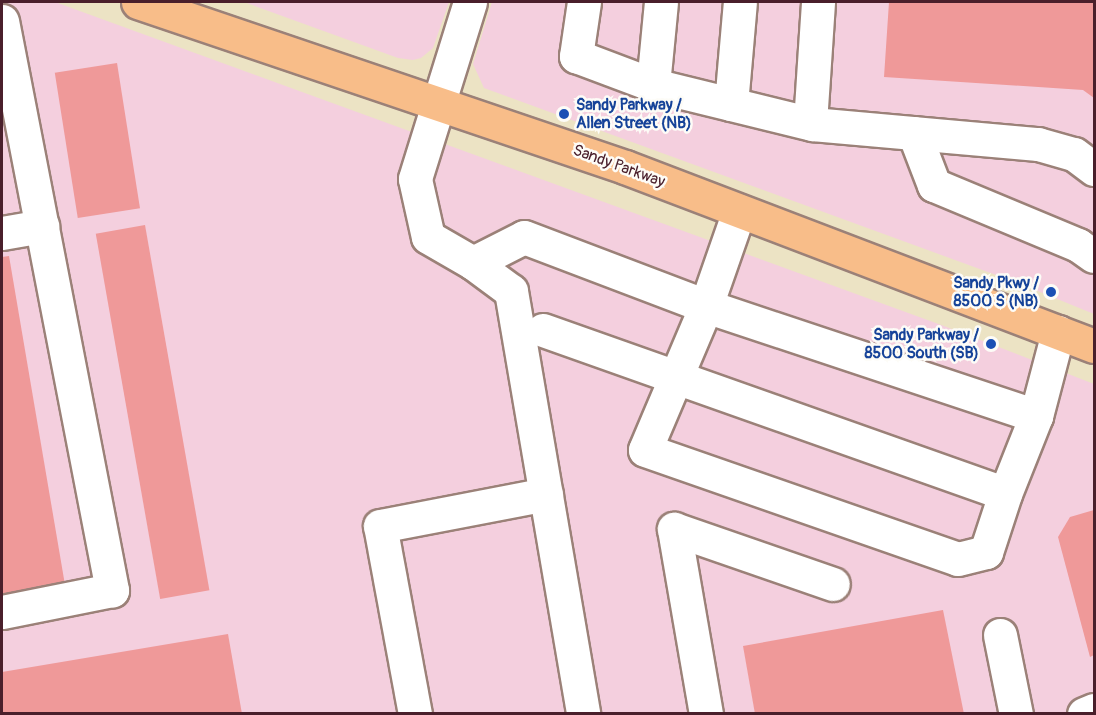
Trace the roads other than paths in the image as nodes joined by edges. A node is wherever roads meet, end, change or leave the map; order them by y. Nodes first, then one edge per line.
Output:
1 (138, 2) edge
2 (470, 2) edge
3 (584, 2) edge
4 (661, 2) edge
5 (740, 2) edge
6 (818, 2) edge
7 (2, 21) edge
8 (653, 85) junction
9 (437, 103) junction
10 (731, 104) junction
11 (810, 123) junction
12 (914, 133) junction
13 (1095, 169) edge
14 (739, 211) junction
15 (42, 226) junction
16 (2, 233) edge
17 (1095, 256) edge
18 (473, 263) junction
19 (706, 306) junction
20 (543, 330) dead end
21 (1058, 332) junction
22 (1095, 346) edge
23 (675, 378) junction
24 (1035, 416) junction
25 (546, 494) junction
26 (1005, 494) junction
27 (833, 584) dead end
28 (2, 612) edge
29 (1000, 635) dead end
30 (1095, 710) edge
31 (415, 714) edge
32 (583, 714) edge
33 (705, 714) edge
34 (1016, 714) edge
35 (1084, 714) edge

1 - 9 main road, Sandy Parkway
2 - 9 street
3 - 8 street
4 - 8 street
5 - 10 street
6 - 11 street
7 - 15 street
8 - 10 street
9 - 14 main road, Sandy Parkway
9 - 18 street
10 - 11 street
11 - 12 street
12 - 13 street
12 - 17 street
14 - 19 street
14 - 21 main road, Sandy Parkway
15 - 16 street
15 - 28 street
18 - 19 street
18 - 25 street
19 - 23 street
19 - 24 street
20 - 23 street
21 - 22 main road, Sandy Parkway
21 - 24 street
23 - 26 street
23 - 26 street
24 - 26 street
25 - 31 street
25 - 32 street
27 - 33 street
29 - 34 street
30 - 35 street

